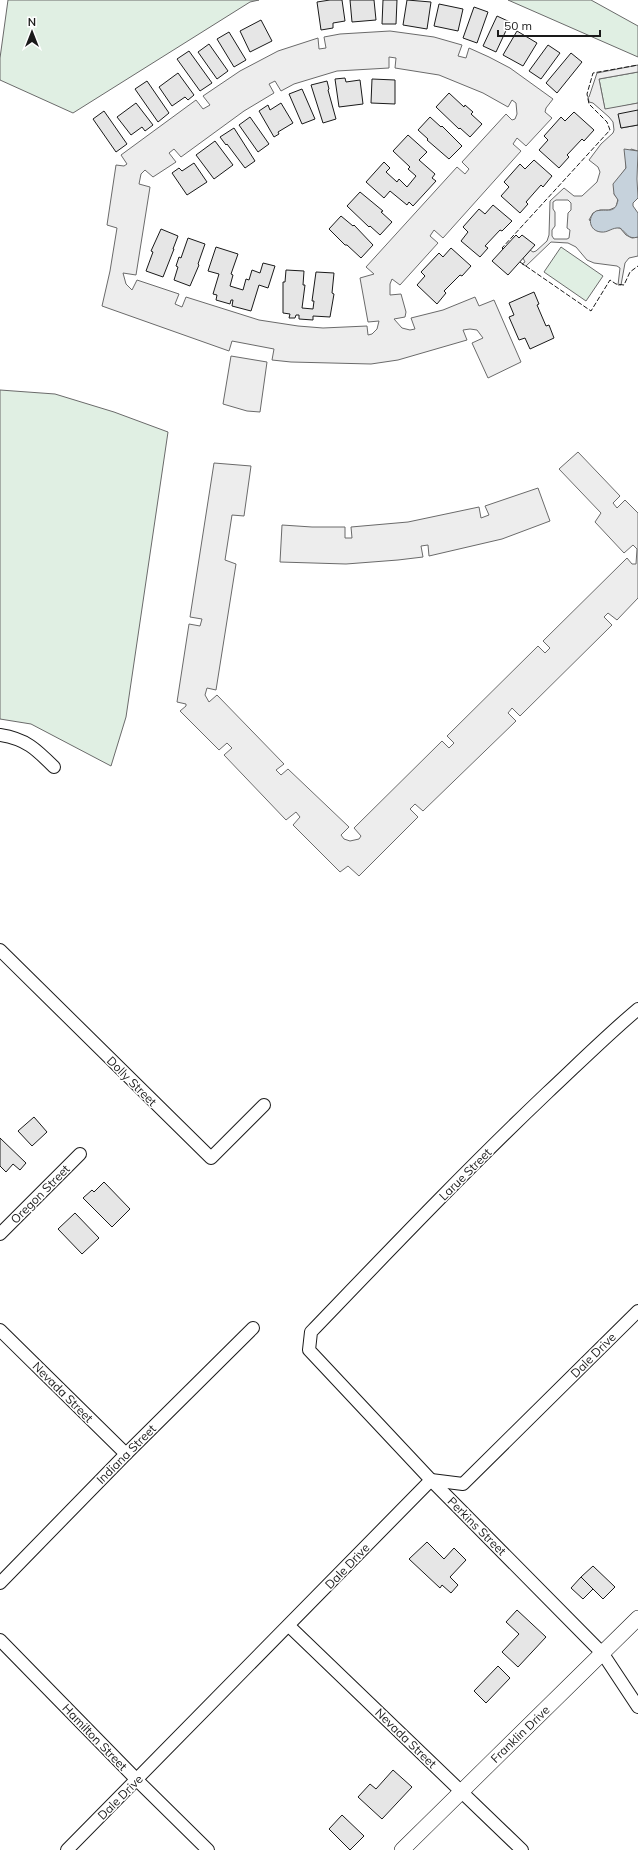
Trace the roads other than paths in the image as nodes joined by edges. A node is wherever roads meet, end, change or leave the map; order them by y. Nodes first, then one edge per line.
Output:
1 (0, 735) edge
2 (54, 768) dead end
3 (0, 950) edge
4 (638, 1009) edge
5 (264, 1105) dead end
6 (80, 1154) dead end
7 (0, 1234) edge
8 (638, 1311) edge
9 (253, 1328) dead end
10 (0, 1330) edge
11 (309, 1350) joint
12 (126, 1454) junction
13 (431, 1480) junction
14 (0, 1583) edge
15 (638, 1618) edge
16 (289, 1626) junction
17 (0, 1640) edge
18 (603, 1654) junction
19 (638, 1707) edge
20 (137, 1780) junction
21 (461, 1791) junction
22 (67, 1850) edge
23 (208, 1850) edge
24 (402, 1850) edge
25 (522, 1850) edge

1 - 2 street
3 - 5 street, Dolly Street
4 - 11 street, Larue Street
6 - 7 street, Oregon Street
8 - 13 street, Dale Drive
9 - 12 street, Indiana Street
10 - 12 street, Nevada Street
11 - 13 street, Perkins Street
12 - 14 street, Indiana Street
13 - 16 street, Dale Drive
13 - 18 street, Perkins Street
15 - 18 street, Franklin Drive
16 - 20 street, Dale Drive
16 - 21 street, Nevada Street
17 - 20 street, Hamilton Street
18 - 19 street, Perkins Street
18 - 21 street, Franklin Drive
20 - 22 street, Dale Drive
20 - 23 street, Hamilton Street
21 - 24 street, Franklin Drive
21 - 25 street, Nevada Street

